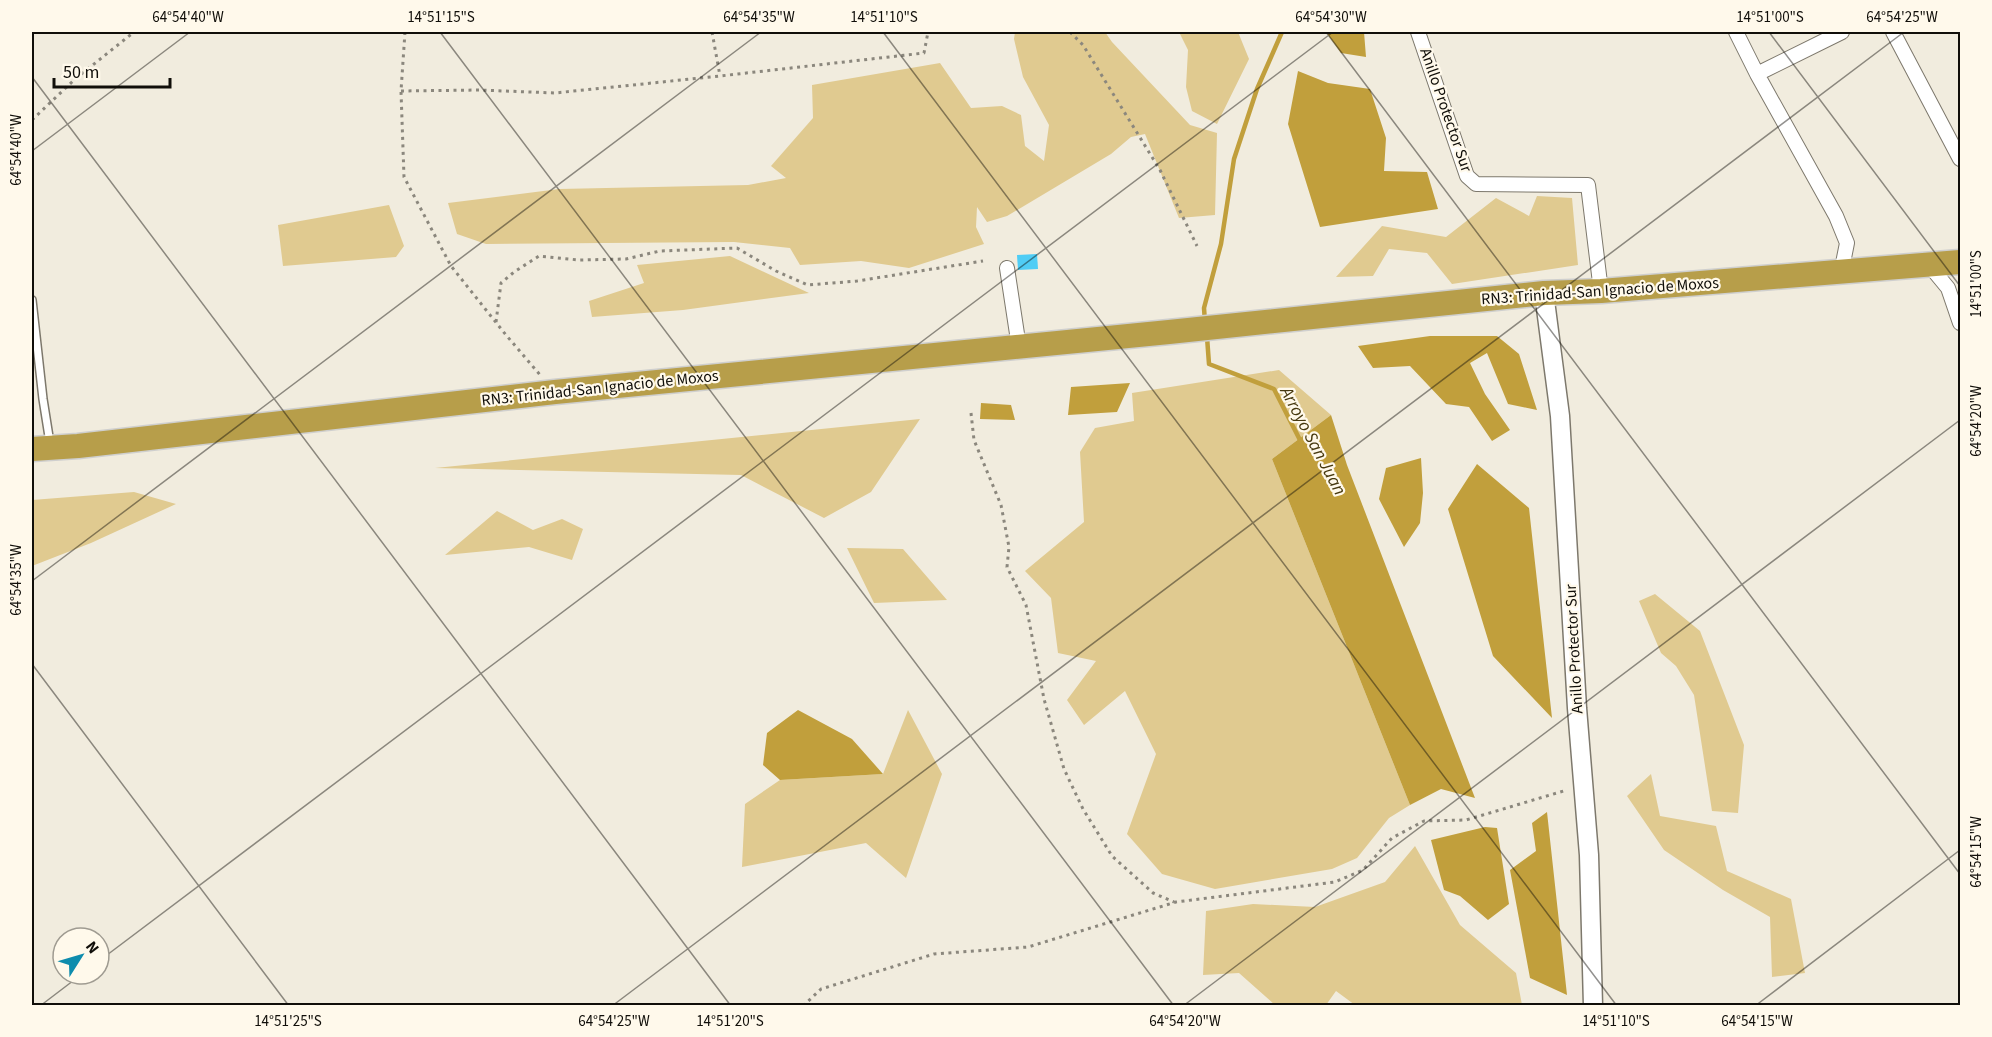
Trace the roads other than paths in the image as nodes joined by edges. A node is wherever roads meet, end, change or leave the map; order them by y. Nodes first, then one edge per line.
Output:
1 (1418, 32) edge
2 (1736, 32) edge
3 (1842, 32) edge
4 (1893, 32) edge
5 (1756, 74) junction
6 (1960, 159) edge
7 (1960, 262) edge
8 (1929, 264) junction
9 (1006, 268) dead end
10 (1841, 273) junction
11 (1601, 291) junction
12 (1544, 293) junction
13 (32, 300) edge
14 (1960, 323) edge
15 (1019, 347) junction
16 (41, 449) edge
17 (1593, 1005) edge

1 - 11 street, Anillo Protector Sur
2 - 5 street
3 - 5 street
4 - 6 street
5 - 10 street
7 - 8 highway, RN3: Trinidad-San Ignacio de Moxos
8 - 10 highway, RN3: Trinidad-San Ignacio de Moxos
8 - 14 street
9 - 15 street
10 - 11 highway, RN3: Trinidad-San Ignacio de Moxos
11 - 12 highway, RN3: Trinidad-San Ignacio de Moxos
12 - 15 highway, RN3: Trinidad-San Ignacio de Moxos
12 - 17 street, Anillo Protector Sur
13 - 16 lane
15 - 16 highway, RN3: Trinidad-San Ignacio de Moxos

